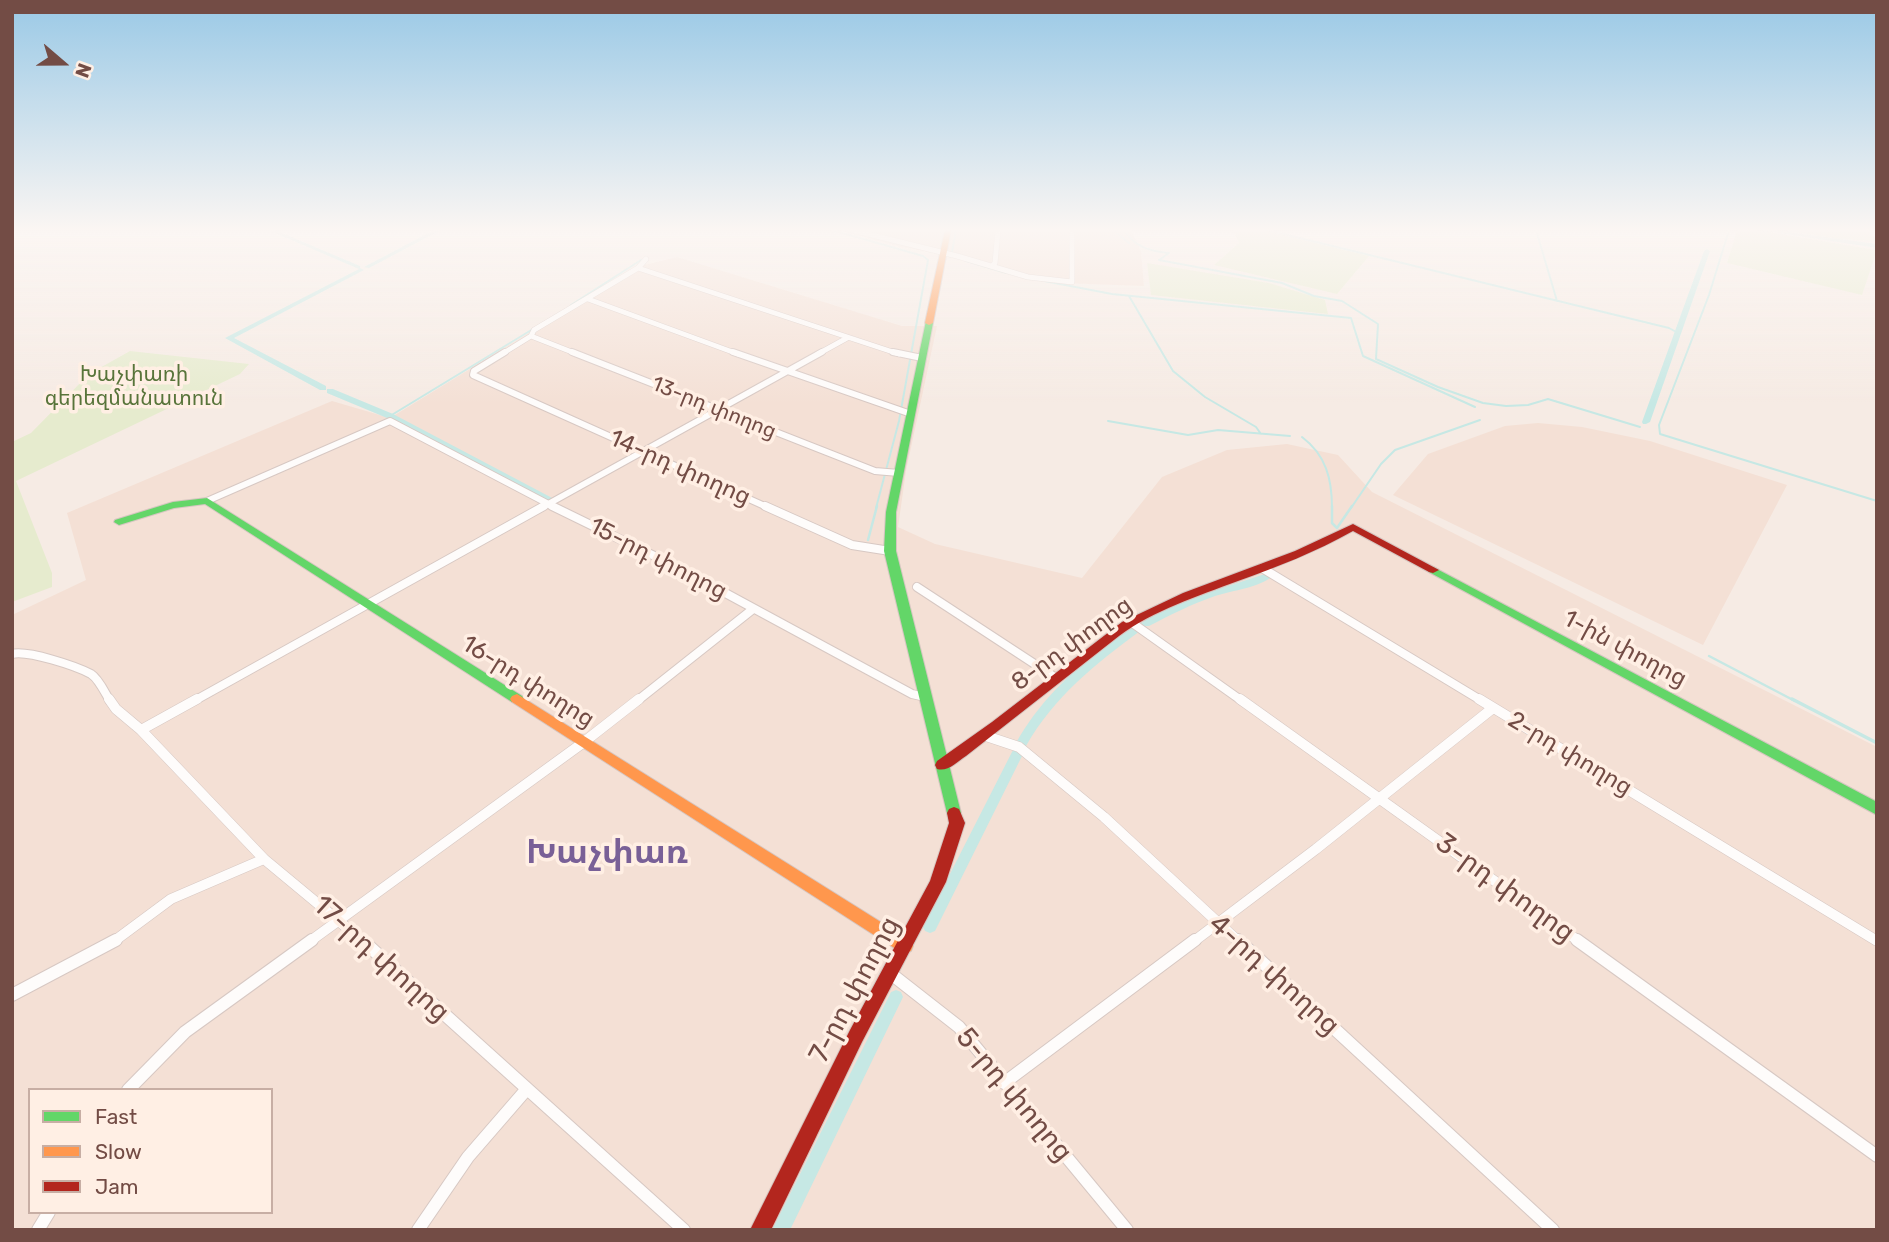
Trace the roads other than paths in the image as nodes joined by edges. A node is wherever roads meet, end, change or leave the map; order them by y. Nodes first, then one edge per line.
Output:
1 (606, 288) edge
2 (698, 288) edge
3 (935, 288) edge
4 (588, 299) junction
5 (531, 336) junction
6 (847, 338) junction
7 (920, 358) junction
8 (787, 372) junction
9 (719, 411) junction
10 (909, 413) junction
11 (643, 451) junction
12 (899, 473) junction
13 (207, 501) junction
14 (550, 505) junction
15 (118, 522) dead end
16 (1353, 527) joint
17 (890, 551) junction
18 (1262, 568) junction
19 (918, 587) dead end
20 (367, 604) junction
21 (753, 609) junction
22 (1131, 622) junction
23 (12, 654) edge
24 (1056, 678) junction
25 (925, 697) junction
26 (1493, 708) junction
27 (141, 730) junction
28 (986, 737) junction
29 (584, 742) junction
30 (942, 765) junction
31 (1379, 797) junction
32 (1877, 809) edge
33 (264, 859) junction
34 (339, 919) junction
35 (1216, 923) junction
36 (1877, 942) edge
37 (905, 946) junction
38 (890, 973) junction
39 (12, 995) edge
40 (1004, 1083) junction
41 (130, 1088) edge
42 (526, 1090) junction
43 (1877, 1156) edge
44 (48, 1214) edge
45 (38, 1230) edge
46 (418, 1230) edge
47 (684, 1230) edge
48 (760, 1230) edge
49 (1127, 1230) edge
50 (1553, 1230) edge

1 - 4 street
2 - 6 street
3 - 7 street, 7-րդ փողոց
4 - 5 street
4 - 8 street
5 - 9 street, 13-րդ փողոց
5 - 11 street, 14-րդ փողոց
6 - 7 street
6 - 8 street
7 - 10 street, 7-րդ փողոց
8 - 9 street
8 - 10 street
9 - 11 street
9 - 12 street, 13-րդ փողոց
10 - 12 street, 7-րդ փողոց
11 - 14 street
11 - 17 street, 14-րդ փողոց
12 - 17 street, 7-րդ փողոց
13 - 14 street, 15-րդ փողոց
13 - 15 street
13 - 20 street, 16-րդ փողոց
14 - 20 street
14 - 21 street, 15-րդ փողոց
16 - 18 street, 8-րդ փողոց
16 - 32 street, 1-ին փողոց
17 - 25 street, 7-րդ փողոց
18 - 22 street, 8-րդ փողոց
18 - 26 street, 2-րդ փողոց
19 - 24 street
20 - 27 street
20 - 29 street, 16-րդ փողոց
21 - 25 street, 15-րդ փողոց
21 - 29 street
22 - 24 street, 8-րդ փողոց
22 - 31 street, 3-րդ փողոց
23 - 27 street, 17-րդ փողոց
24 - 28 street, 8-րդ փողոց
25 - 30 street, 7-րդ փողոց
26 - 31 street
26 - 36 street, 2-րդ փողոց
27 - 33 street, 17-րդ փողոց
28 - 30 street, 8-րդ փողոց
28 - 35 street, 4-րդ փողոց
29 - 34 street
29 - 37 street, 16-րդ փողոց
30 - 37 street, 7-րդ փողոց
31 - 35 street
31 - 43 street, 3-րդ փողոց
33 - 34 street, 17-րդ փողոց
33 - 39 street
34 - 41 street
34 - 42 street, 17-րդ փողոց
35 - 40 street
35 - 50 street, 4-րդ փողոց
37 - 38 street, 7-րդ փողոց
38 - 40 street, 5-րդ փողոց
38 - 48 street, 7-րդ փողոց
40 - 49 street, 5-րդ փողոց
42 - 46 street
42 - 47 street, 17-րդ փողոց
44 - 45 street

